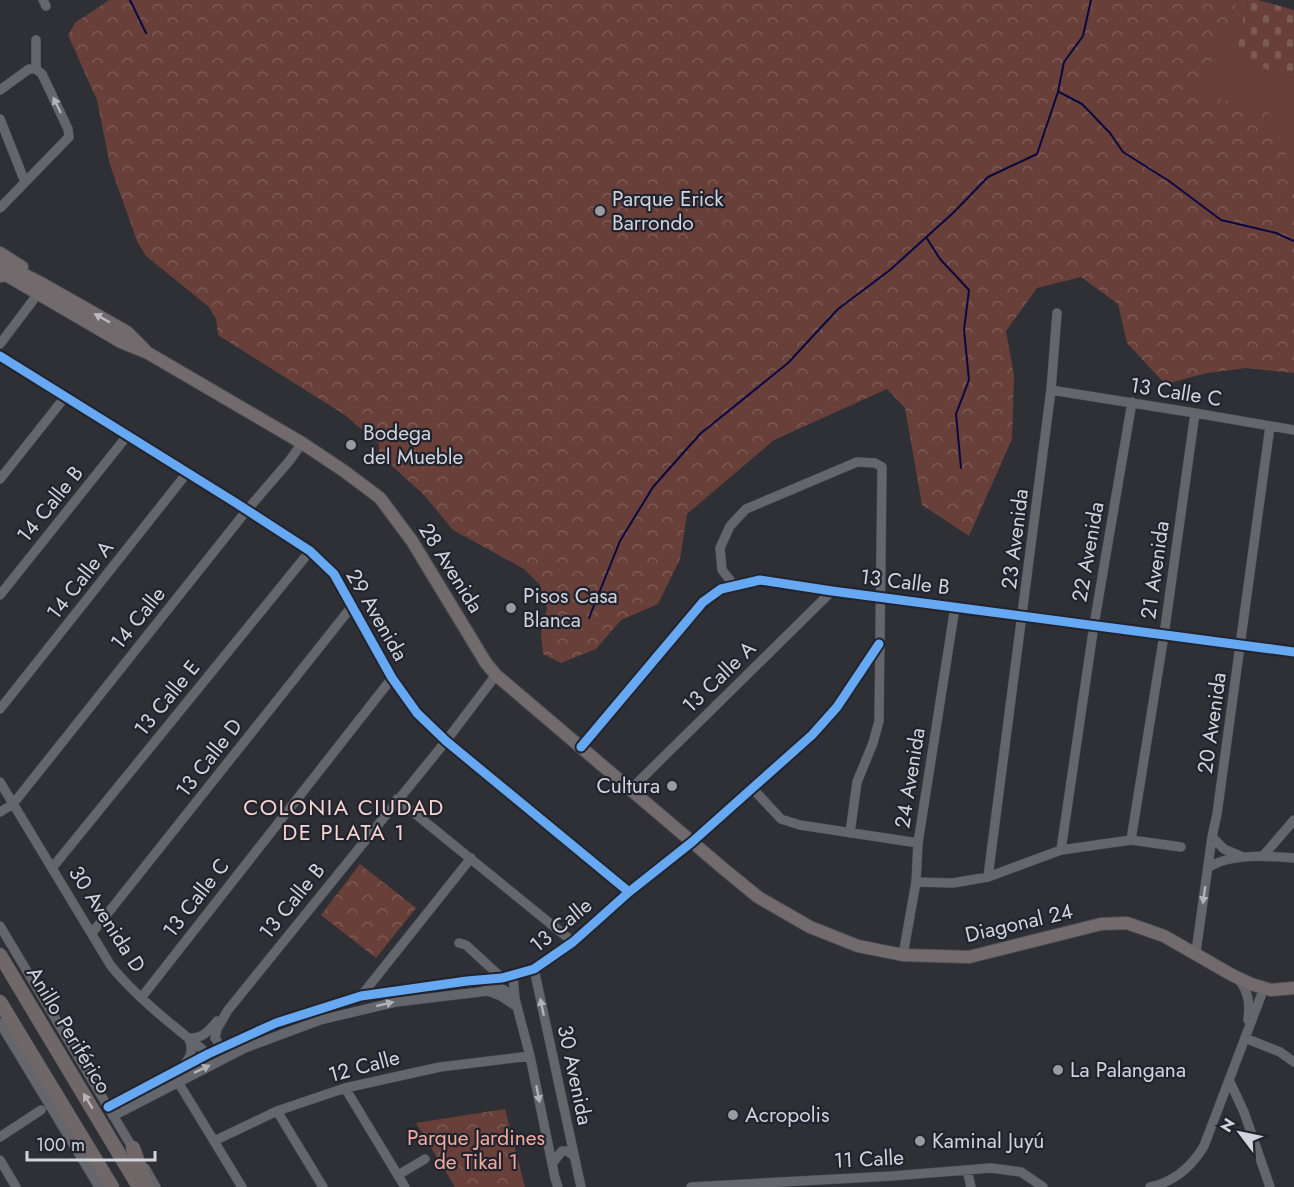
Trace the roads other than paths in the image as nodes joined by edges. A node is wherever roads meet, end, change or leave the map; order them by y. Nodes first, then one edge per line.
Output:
1 (36, 40) dead end
2 (36, 69) junction
3 (0, 90) edge
4 (0, 119) edge
5 (25, 182) junction
6 (0, 208) edge
7 (0, 253) edge
8 (1, 272) edge
9 (39, 289) junction
10 (1057, 313) dead end
11 (0, 344) edge
12 (0, 356) edge
13 (1051, 390) junction
14 (65, 397) junction
15 (1132, 402) junction
16 (1195, 413) junction
17 (1270, 426) junction
18 (1294, 430) edge
19 (127, 436) junction
20 (302, 443) junction
21 (187, 473) junction
22 (0, 480) edge
23 (247, 510) junction
24 (310, 551) junction
25 (734, 585) junction
26 (832, 591) junction
27 (0, 595) edge
28 (881, 597) junction
29 (353, 605) junction
30 (954, 607) junction
31 (1023, 616) junction
32 (1094, 625) junction
33 (1164, 635) junction
34 (879, 644) junction
35 (1240, 645) junction
36 (1294, 652) edge
37 (496, 675) junction
38 (392, 678) junction
39 (0, 709) edge
40 (446, 741) junction
41 (581, 747) junction
42 (0, 782) edge
43 (752, 788) junction
44 (632, 789) junction
45 (398, 799) junction
46 (13, 804) junction
47 (0, 812) edge
48 (1294, 820) edge
49 (850, 833) junction
50 (1212, 837) junction
51 (1131, 840) junction
52 (692, 842) junction
53 (918, 843) junction
54 (1181, 847) dead end
55 (1061, 850) junction
56 (1263, 856) junction
57 (471, 858) junction
58 (1245, 858) junction
59 (1294, 858) edge
60 (52, 868) junction
61 (1208, 868) junction
62 (988, 877) junction
63 (916, 882) junction
64 (629, 892) junction
65 (0, 926) edge
66 (92, 933) junction
67 (573, 942) junction
68 (459, 943) dead end
69 (1196, 952) junction
70 (0, 955) edge
71 (903, 955) junction
72 (534, 969) junction
73 (513, 976) junction
74 (502, 978) junction
75 (1237, 978) junction
76 (478, 980) junction
77 (1294, 980) edge
78 (1264, 988) junction
79 (1294, 988) edge
80 (361, 996) junction
81 (141, 998) junction
82 (0, 1002) edge
83 (516, 1003) junction
84 (228, 1010) junction
85 (0, 1023) edge
86 (1246, 1035) junction
87 (189, 1038) junction
88 (222, 1048) junction
89 (208, 1054) junction
90 (530, 1056) junction
91 (1294, 1062) edge
92 (180, 1069) junction
93 (1229, 1080) junction
94 (178, 1082) junction
95 (345, 1088) junction
96 (108, 1107) junction
97 (41, 1110) dead end
98 (277, 1111) junction
99 (113, 1116) junction
100 (0, 1137) edge
101 (214, 1141) junction
102 (133, 1148) junction
103 (574, 1156) junction
104 (425, 1159) dead end
105 (0, 1160) edge
106 (552, 1164) junction
107 (967, 1170) junction
108 (398, 1175) junction
109 (892, 1176) junction
110 (4, 1178) edge
111 (821, 1183) edge
112 (748, 1185) edge
113 (16, 1187) edge
114 (99, 1187) edge
115 (112, 1187) edge
116 (139, 1187) edge
117 (147, 1187) edge
118 (156, 1187) edge
119 (242, 1187) edge
120 (323, 1187) edge
121 (405, 1187) edge
122 (558, 1187) edge
123 (581, 1187) edge
124 (691, 1187) edge
125 (895, 1187) edge
126 (971, 1187) edge
127 (1043, 1187) edge
128 (1150, 1187) edge
129 (1270, 1187) edge

1 - 2 street
2 - 3 street
5 -> 2 street
4 - 5 street
5 - 6 street
7 - 9 main road
8 - 9 main road, 28 Avenida
9 - 11 street
9 - 20 main road, 28 Avenida
10 - 13 street, 23 Avenida
12 - 14 street, 29 Avenida
13 - 15 street, 13 Calle C
13 - 31 street, 23 Avenida
14 - 19 street, 29 Avenida
14 - 22 street
15 - 16 street, 13 Calle C
15 - 32 street, 22 Avenida
16 - 17 street, 13 Calle C
16 - 33 street, 21 Avenida
17 - 18 street, 13 Calle C
17 - 35 street, 20 Avenida
19 - 21 street, 29 Avenida
19 - 27 street, 14 Calle B
20 - 23 street, 14 Calle
20 - 37 main road, 28 Avenida
21 - 23 street, 29 Avenida
21 - 39 street, 14 Calle A
23 - 24 street, 29 Avenida
23 - 46 street, 14 Calle
24 - 29 street, 29 Avenida
24 - 60 street, 13 Calle E
25 - 26 street, 13 Calle B
25 - 28 street
25 - 41 street, 13 Calle B
26 - 28 street, 13 Calle B
26 - 44 street, 13 Calle A
28 - 30 street, 13 Calle B
28 - 34 street
29 - 38 street, 29 Avenida
29 - 66 street, 13 Calle D
30 - 31 street, 13 Calle B
30 - 53 street, 24 Avenida
31 - 32 street, 13 Calle B
31 - 62 street, 23 Avenida
32 - 33 street, 13 Calle B
32 - 55 street, 22 Avenida
33 - 35 street, 13 Calle B
33 - 51 street, 21 Avenida
34 - 43 street, 13 Calle
34 - 49 street
35 - 36 street, 13 Calle B
35 - 50 street, 20 Avenida
37 - 40 street, 13 Calle B
37 - 41 main road, 28 Avenida
38 - 40 street, 29 Avenida
38 - 81 street, 13 Calle C
40 - 45 street, 13 Calle B
40 - 64 street, 29 Avenida
41 - 44 main road, 28 Avenida
42 - 46 street, 30 Avenida D
43 - 49 street
43 - 52 street, 13 Calle
44 - 52 main road, 28 Avenida
45 - 57 street
45 - 84 street, 13 Calle B
46 - 47 street, 14 Calle
46 - 60 street, 30 Avenida D
48 - 56 street
49 - 53 street
50 - 58 street
50 - 61 street, 20 Avenida
51 - 54 street
51 - 55 street
52 - 64 street, 13 Calle
52 - 71 main road, Diagonal 24
53 - 63 street, 24 Avenida
55 - 62 street
56 - 58 street
56 - 59 street
57 - 67 street
57 - 80 street
58 - 61 street
60 - 66 street, 30 Avenida D
61 -> 69 street, 20 Avenida
62 - 63 street
63 - 71 street, 24 Avenida
64 - 67 street, 13 Calle
65 - 96 street
66 - 81 street, 30 Avenida D
67 - 72 street, 13 Calle
68 - 74 street
69 - 71 main road, Diagonal 24
69 - 75 main road, Diagonal 24
116 -> 70 highway, Anillo Periférico
72 - 73 street, 13 Calle
103 -> 72 street, 30 Avenida
73 - 74 street, 13 Calle
73 - 83 street, 30 Avenida
74 - 76 street, 13 Calle
75 - 78 main road, Diagonal 24
75 - 86 street
76 - 80 street, 13 Calle
76 - 83 street
77 - 78 main road
78 - 79 main road
78 - 86 street
80 - 88 street, 13 Calle
81 - 87 street, 30 Avenida D
82 - 115 highway
83 - 90 street, 30 Avenida
94 -> 83 street
84 - 87 street, 13 Calle B
84 - 88 street, 13 Calle B
85 - 114 street
86 - 91 street
86 - 93 street
87 - 89 street, 30 Avenida D
87 - 92 street
88 - 89 street, 13 Calle
89 - 92 street, 13 Calle
90 - 95 street, 12 Calle
90 -> 106 street, 30 Avenida
92 - 96 street, 13 Calle
93 - 128 street
93 - 129 street
94 - 99 street
94 - 101 street
95 - 98 street, 12 Calle
95 - 108 street
96 - 99 street
97 - 100 street
98 - 101 street, 12 Calle
98 - 120 street
99 - 102 street
101 - 119 street
102 - 117 highway
102 - 118 street
103 - 106 street
103 - 123 street, 30 Avenida
104 - 108 street
105 - 110 street
106 - 122 street, 30 Avenida
107 - 109 street, 11 Calle
107 - 126 street
107 - 127 street, 11 Calle
108 - 121 street
109 - 111 street, 11 Calle
109 - 125 street
110 - 113 street
111 - 112 street, 11 Calle
112 - 124 street, 11 Calle

